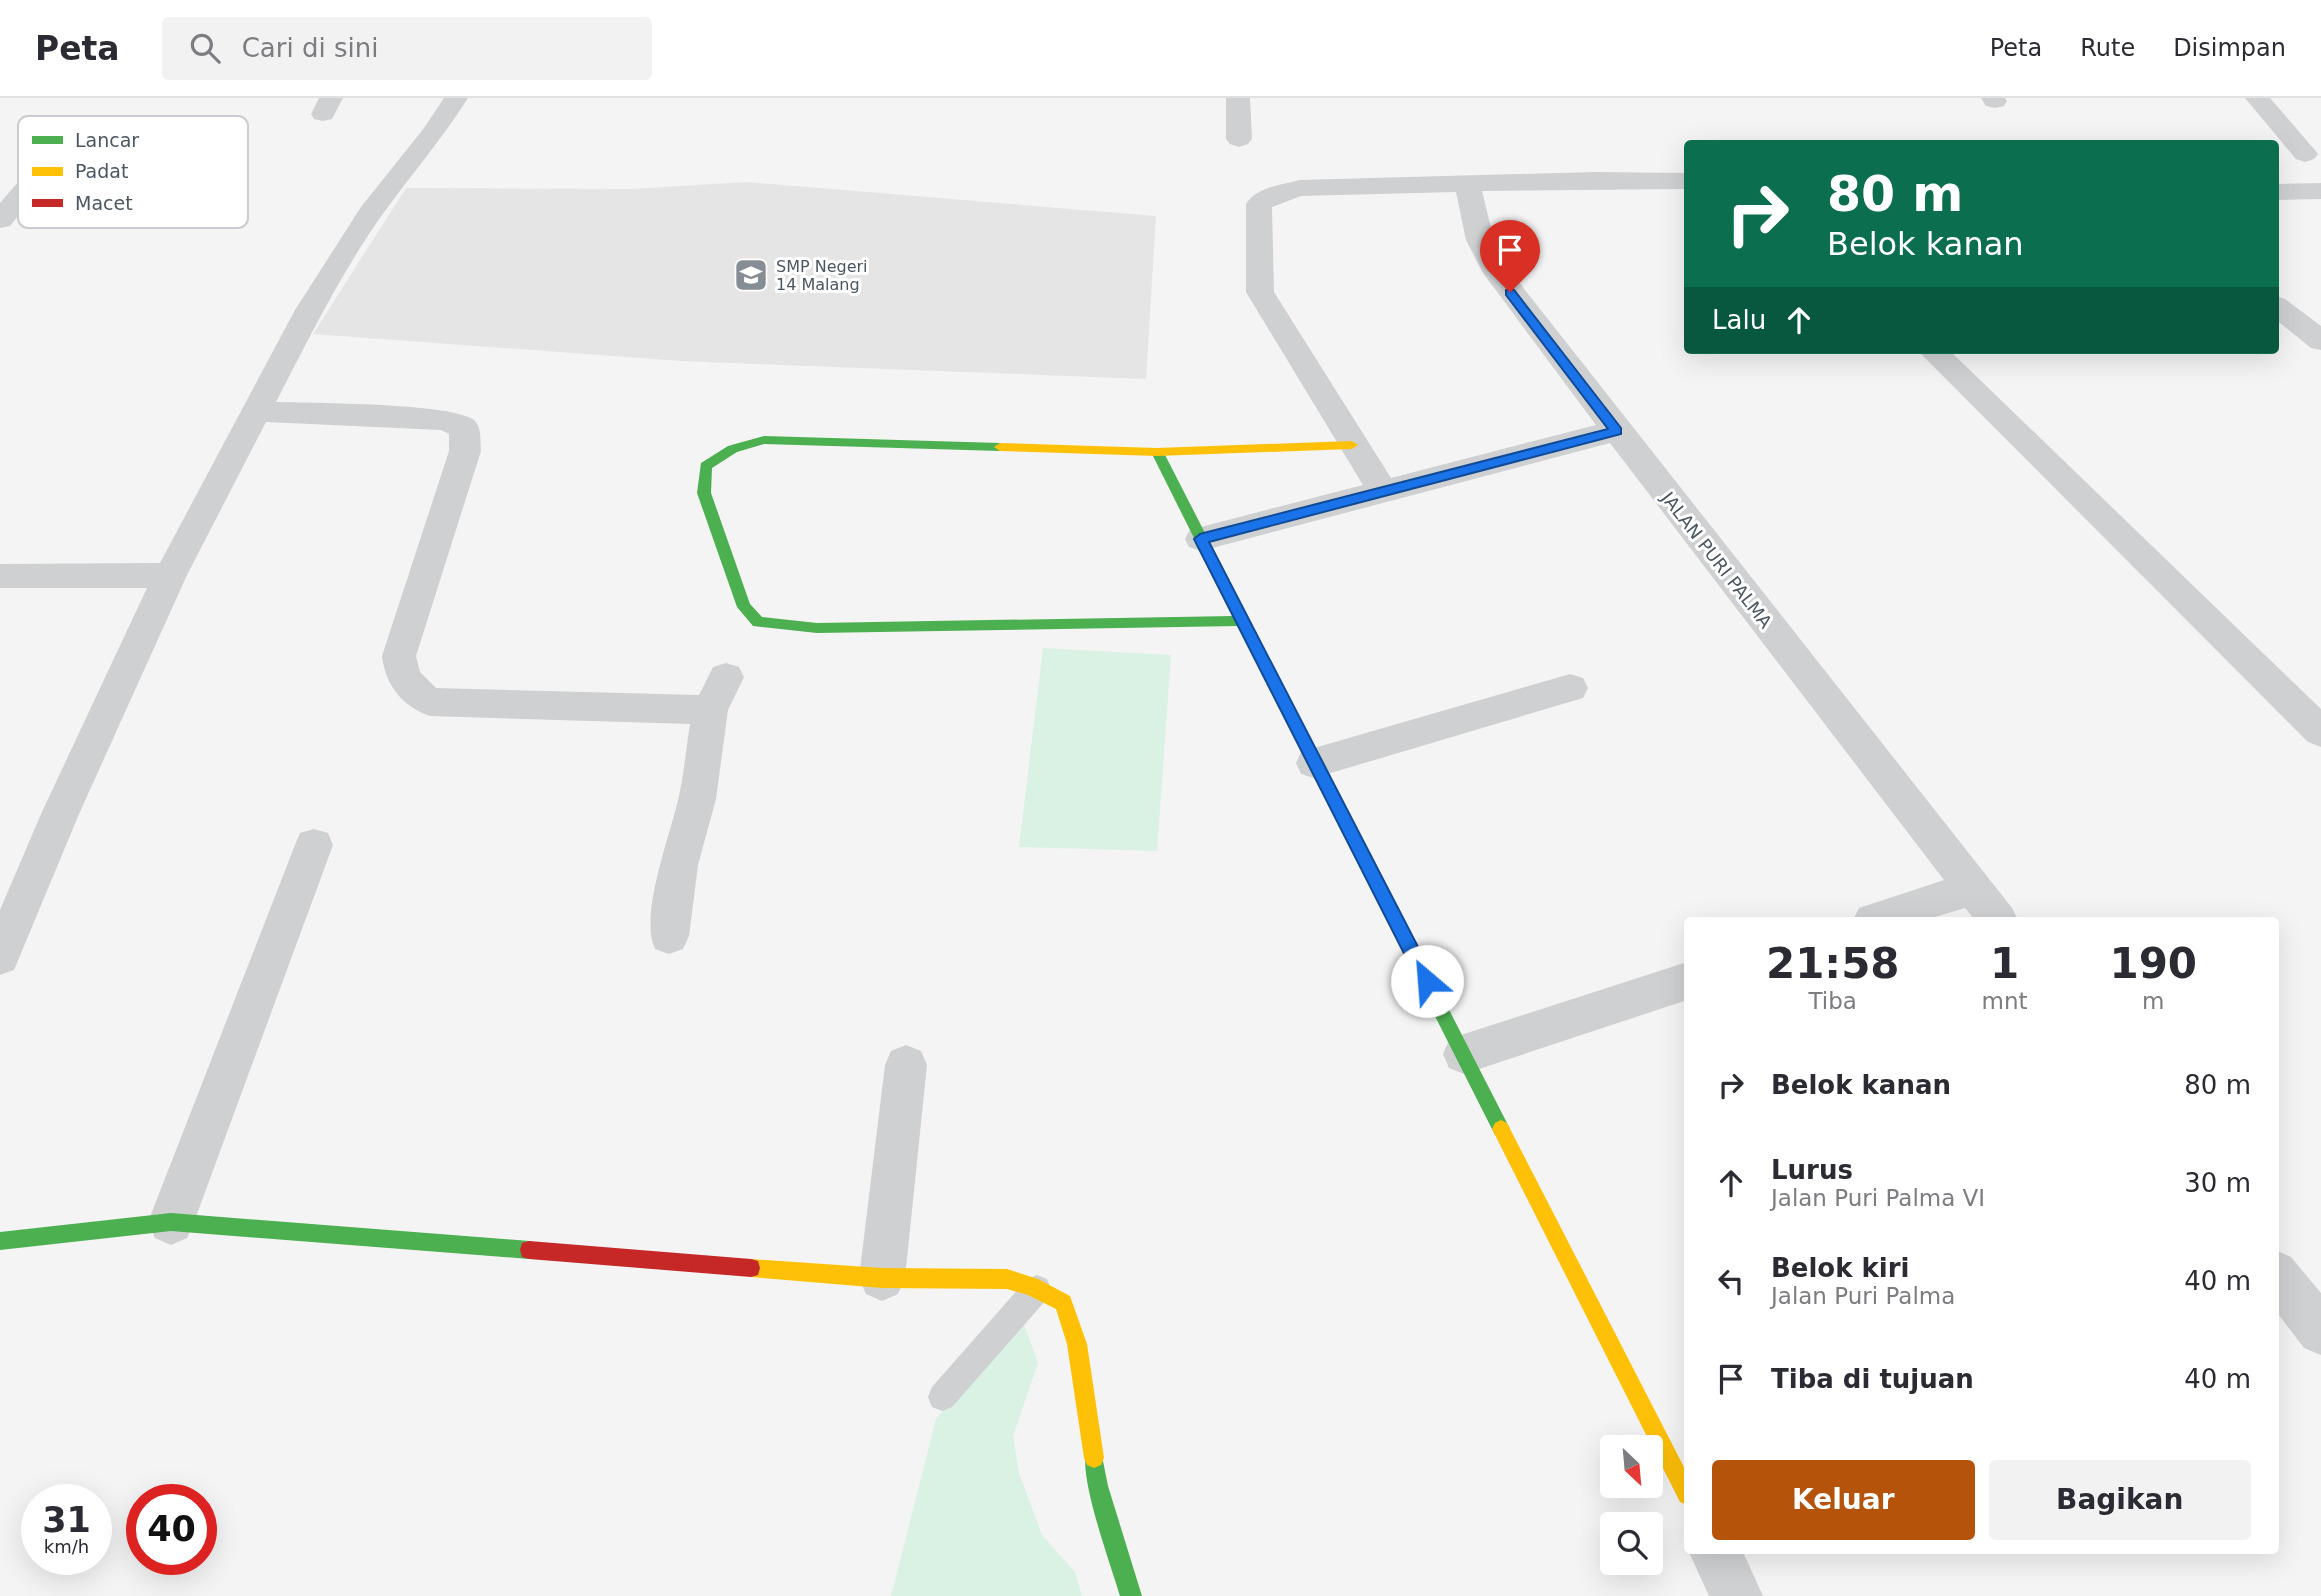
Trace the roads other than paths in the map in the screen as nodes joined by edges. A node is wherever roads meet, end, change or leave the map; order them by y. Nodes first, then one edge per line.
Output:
1 (456, 98) edge
2 (1238, 98) edge
3 (2257, 98) edge
4 (1239, 139) dead end
5 (2305, 154) dead end
6 (1684, 181) edge
7 (1467, 182) junction
8 (2321, 191) edge
9 (2279, 192) edge
10 (18, 199) edge
11 (0, 220) edge
12 (2279, 308) edge
13 (2321, 341) edge
14 (1936, 354) edge
15 (258, 411) junction
16 (1616, 431) junction
17 (1352, 445) junction
18 (1157, 452) junction
19 (1382, 492) junction
20 (1200, 539) junction
21 (0, 576) edge
22 (170, 576) junction
23 (1242, 621) junction
24 (726, 677) dead end
25 (1570, 688) dead end
26 (710, 710) junction
27 (2321, 732) edge
28 (1314, 763) junction
29 (314, 845) dead end
30 (1972, 888) junction
31 (1882, 917) edge
32 (1996, 917) edge
33 (669, 936) dead end
34 (0, 957) edge
35 (1684, 982) edge
36 (1464, 1054) junction
37 (906, 1065) dead end
38 (170, 1222) junction
39 (0, 1241) edge
40 (882, 1278) junction
41 (2279, 1278) edge
42 (1037, 1289) junction
43 (2321, 1331) edge
44 (942, 1397) dead end
45 (1684, 1489) edge
46 (1716, 1554) edge
47 (1131, 1596) edge
48 (1737, 1596) edge

1 - 15 street
2 - 4 street
3 - 5 street
6 - 7 street
7 - 16 street, JALAN PURI PALMA
7 - 17 street
8 - 9 street
10 - 11 street
12 - 13 street
14 - 27 street
15 - 22 street
15 - 26 street
16 - 19 street
16 - 30 street, JALAN PURI PALMA
17 - 18 street
17 - 19 street
18 - 20 street
18 - 23 street
19 - 20 street
20 - 23 street
21 - 22 street
22 - 34 street
23 - 28 street
24 - 26 street
25 - 28 street
26 - 33 street
28 - 36 street
29 - 38 street
30 - 31 street
30 - 32 street, JALAN PURI PALMA
35 - 36 street
36 - 45 street
37 - 40 street
38 - 39 street
38 - 40 street
40 - 42 street
41 - 43 street
42 - 44 lane
42 - 47 street
46 - 48 street

